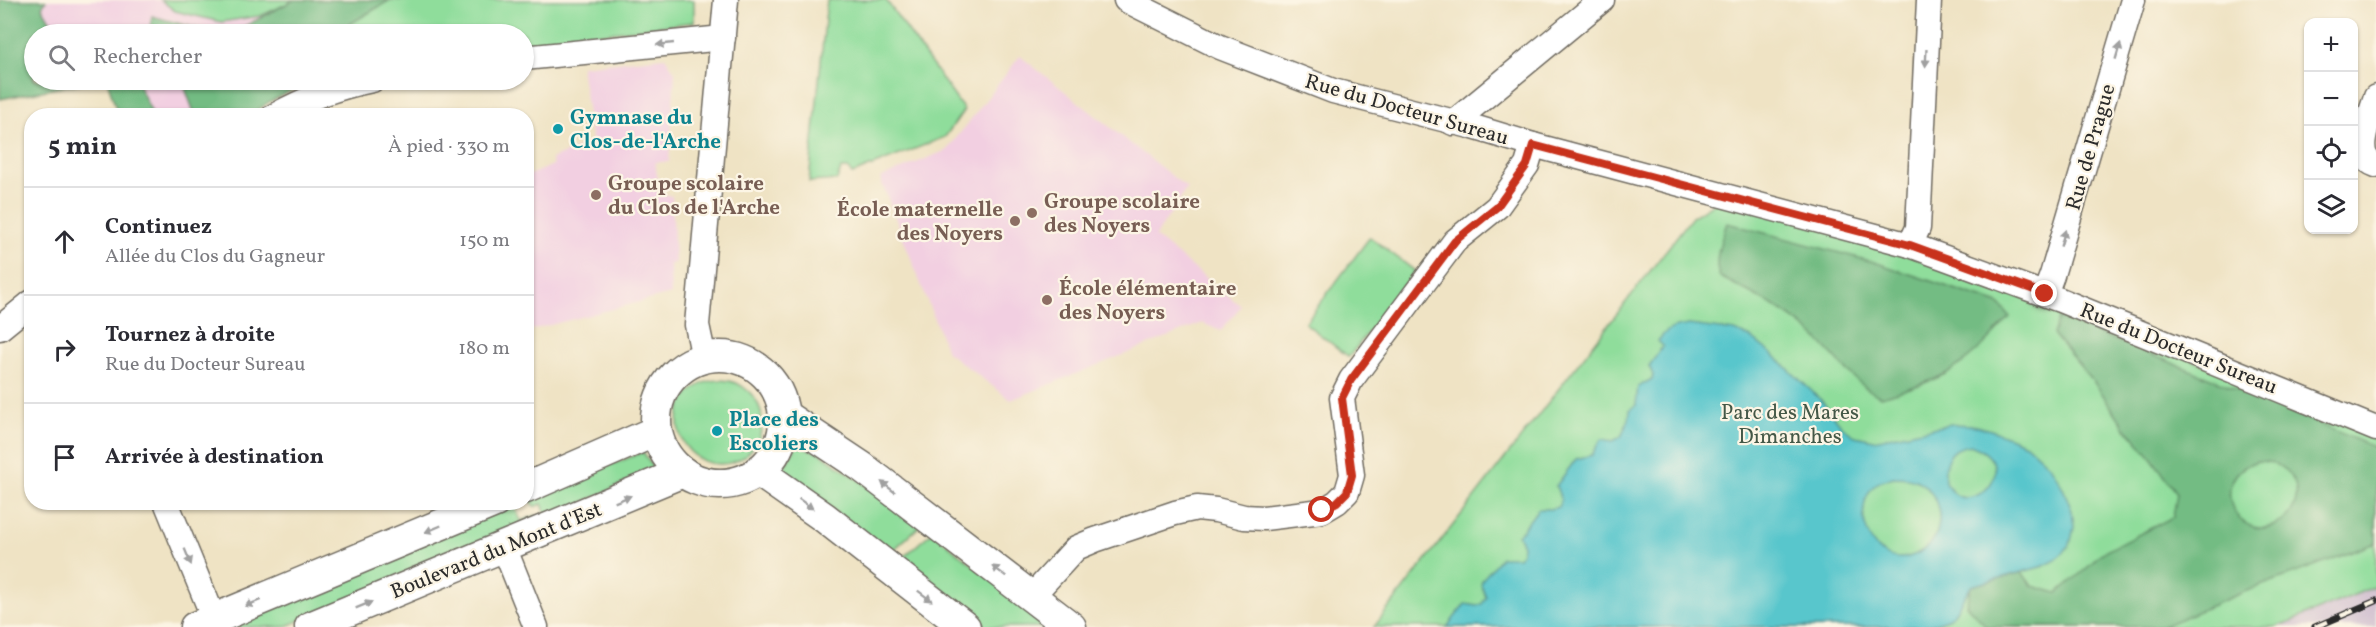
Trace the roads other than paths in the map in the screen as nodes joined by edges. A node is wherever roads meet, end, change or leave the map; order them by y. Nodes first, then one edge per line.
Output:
1 (726, 0) edge
2 (1126, 0) edge
3 (1602, 0) edge
4 (1929, 0) edge
5 (2133, 0) edge
6 (723, 38) junction
7 (534, 57) edge
8 (334, 90) edge
9 (2376, 96) edge
10 (318, 106) edge
11 (1453, 123) junction
12 (1533, 145) junction
13 (2376, 165) edge
14 (1910, 245) junction
15 (2045, 294) junction
16 (24, 308) edge
17 (0, 328) edge
18 (704, 358) junction
19 (784, 415) junction
20 (2376, 429) edge
21 (656, 431) junction
22 (758, 471) junction
23 (683, 472) junction
24 (534, 484) edge
25 (169, 510) edge
26 (476, 510) edge
27 (504, 547) junction
28 (1032, 596) junction
29 (205, 623) edge
30 (310, 627) edge
31 (536, 627) edge
32 (965, 627) edge
33 (1071, 627) edge

1 - 6 street
2 - 11 street, Rue du Docteur Sureau
3 - 11 street
4 -> 14 street
15 -> 5 street, Rue de Prague
6 -> 7 street
6 - 18 street
8 - 10 street
9 - 13 street
11 - 12 street, Rue du Docteur Sureau
12 - 14 street, Rue du Docteur Sureau
12 - 28 street
14 - 15 street, Rue du Docteur Sureau
15 - 20 street, Rue du Docteur Sureau
16 - 17 street
18 - 19 main road
18 - 21 main road
19 - 22 main road
28 -> 19 main road
21 - 23 main road
21 - 24 main road
22 - 23 main road
22 -> 32 main road
27 -> 23 main road, Boulevard du Mont d'Est
25 -> 29 street
26 -> 29 main road, Boulevard du Mont d'Est
30 -> 27 main road, Boulevard du Mont d'Est
27 - 31 street
28 - 33 main road

